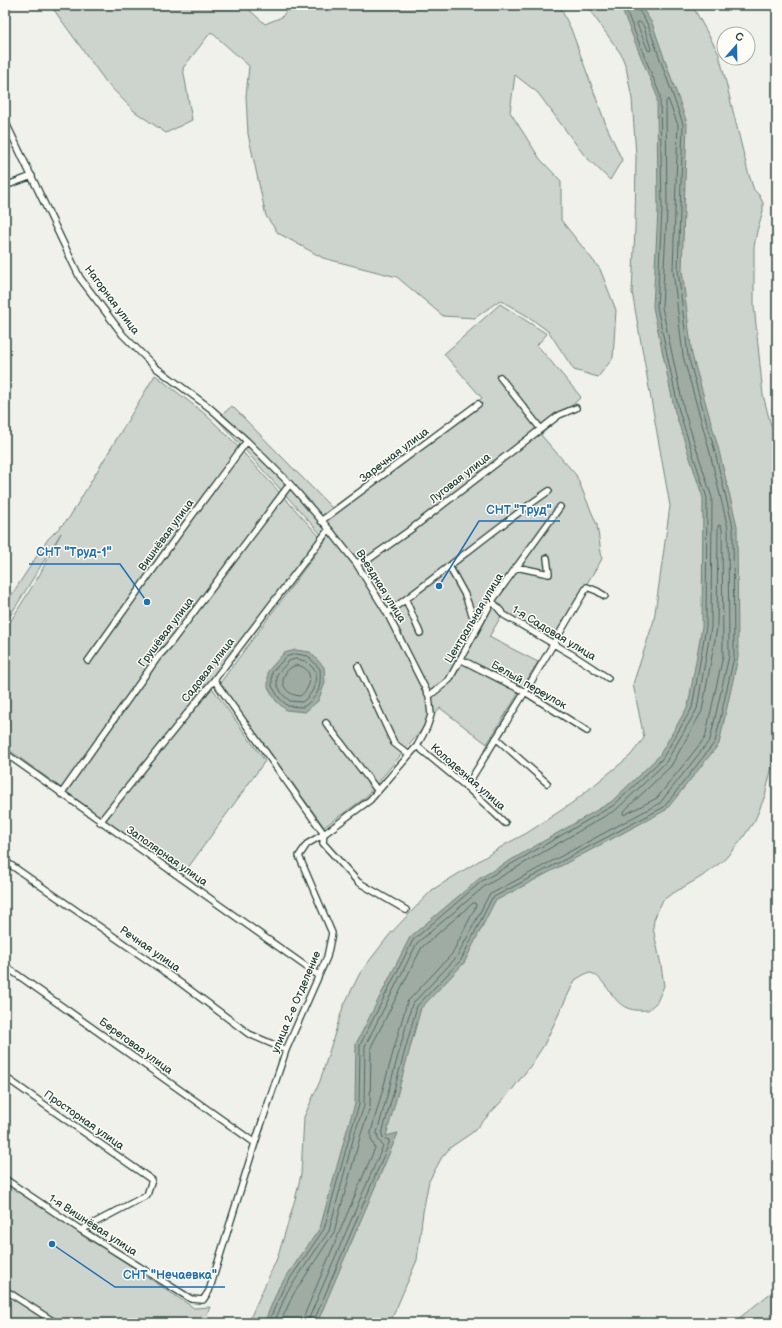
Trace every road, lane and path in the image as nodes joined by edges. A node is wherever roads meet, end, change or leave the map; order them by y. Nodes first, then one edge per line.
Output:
1 (5, 121) edge
2 (32, 176) junction
3 (5, 186) edge
4 (500, 377) dead end
5 (478, 404) dead end
6 (576, 408) dead end
7 (229, 425) joint
8 (540, 428) junction
9 (247, 441) junction
10 (290, 484) junction
11 (549, 491) dead end
12 (560, 507) dead end
13 (321, 521) junction
14 (329, 529) junction
15 (547, 558) dead end
16 (356, 564) junction
17 (449, 566) junction
18 (516, 567) junction
19 (605, 596) dead end
20 (406, 600) junction
21 (492, 601) junction
22 (387, 613) junction
23 (478, 628) junction
24 (420, 633) dead end
25 (553, 644) junction
26 (460, 659) junction
27 (88, 661) dead end
28 (358, 666) dead end
29 (608, 678) dead end
30 (214, 680) junction
31 (525, 692) junction
32 (429, 696) junction
33 (326, 723) dead end
34 (587, 731) dead end
35 (496, 738) junction
36 (417, 746) junction
37 (5, 753) edge
38 (409, 754) junction
39 (547, 783) dead end
40 (466, 787) junction
41 (378, 791) junction
42 (61, 794) junction
43 (100, 822) junction
44 (504, 823) dead end
45 (324, 834) junction
46 (5, 861) edge
47 (406, 910) dead end
48 (5, 966) edge
49 (318, 975) junction
50 (286, 1050) junction
51 (5, 1077) edge
52 (255, 1143) junction
53 (5, 1179) edge
54 (81, 1230) junction
55 (5, 1290) edge
56 (191, 1299) joint
57 (56, 1323) edge

1 - 2 street, Нагорная улица
2 - 3 street
2 - 7 street, Нагорная улица
4 - 8 street
5 - 13 street, Заречная улица
6 - 8 street, Луговая улица
7 - 9 street, Въездная улица
8 - 16 street, Луговая улица
9 - 10 street, Въездная улица
9 - 27 street, Вишнёвая улица
10 - 13 street, Въездная улица
10 - 42 street, Грушёвая улица
11 - 17 street
12 - 18 street, Центральная улица
13 - 14 street, Въездная улица
14 - 16 street, Въездная улица
14 - 30 street, Садовая улица
15 - 18 street
16 - 22 street, Въездная улица
17 - 20 street
17 - 23 street
18 - 21 street, Центральная улица
19 - 25 street
20 - 22 street
20 - 24 street
21 - 23 street, Центральная улица
21 - 25 street, 1-я Садовая улица
22 - 32 street, Въездная улица
23 - 26 street, Центральная улица
25 - 29 street, 1-я Садовая улица
25 - 31 street
26 - 31 street, Белый переулок
26 - 32 street, Центральная улица
28 - 38 street
30 - 43 street, Садовая улица
30 - 45 street
31 - 34 street, Белый переулок
31 - 35 street
32 - 36 street, Въездная улица
33 - 41 street
35 - 39 street
35 - 40 street
36 - 38 street, улица 2-е Отделение
36 - 40 street, Колодезная улица
37 - 42 street, Заполярная улица
38 - 41 street, улица 2-е Отделение
40 - 44 street, Колодезная улица
41 - 45 street, улица 2-е Отделение
42 - 43 street, Заполярная улица
43 - 49 street, Заполярная улица
45 - 47 street
45 - 49 street, улица 2-е Отделение
46 - 50 street, Речная улица
48 - 52 street, Береговая улица
49 - 50 street, улица 2-е Отделение
50 - 52 street, улица 2-е Отделение
51 - 54 street, Просторная улица
52 - 56 street, улица 2-е Отделение
53 - 54 street, 1-я Вишнёвая улица
54 - 56 street, 1-я Вишнёвая улица
55 - 57 street

